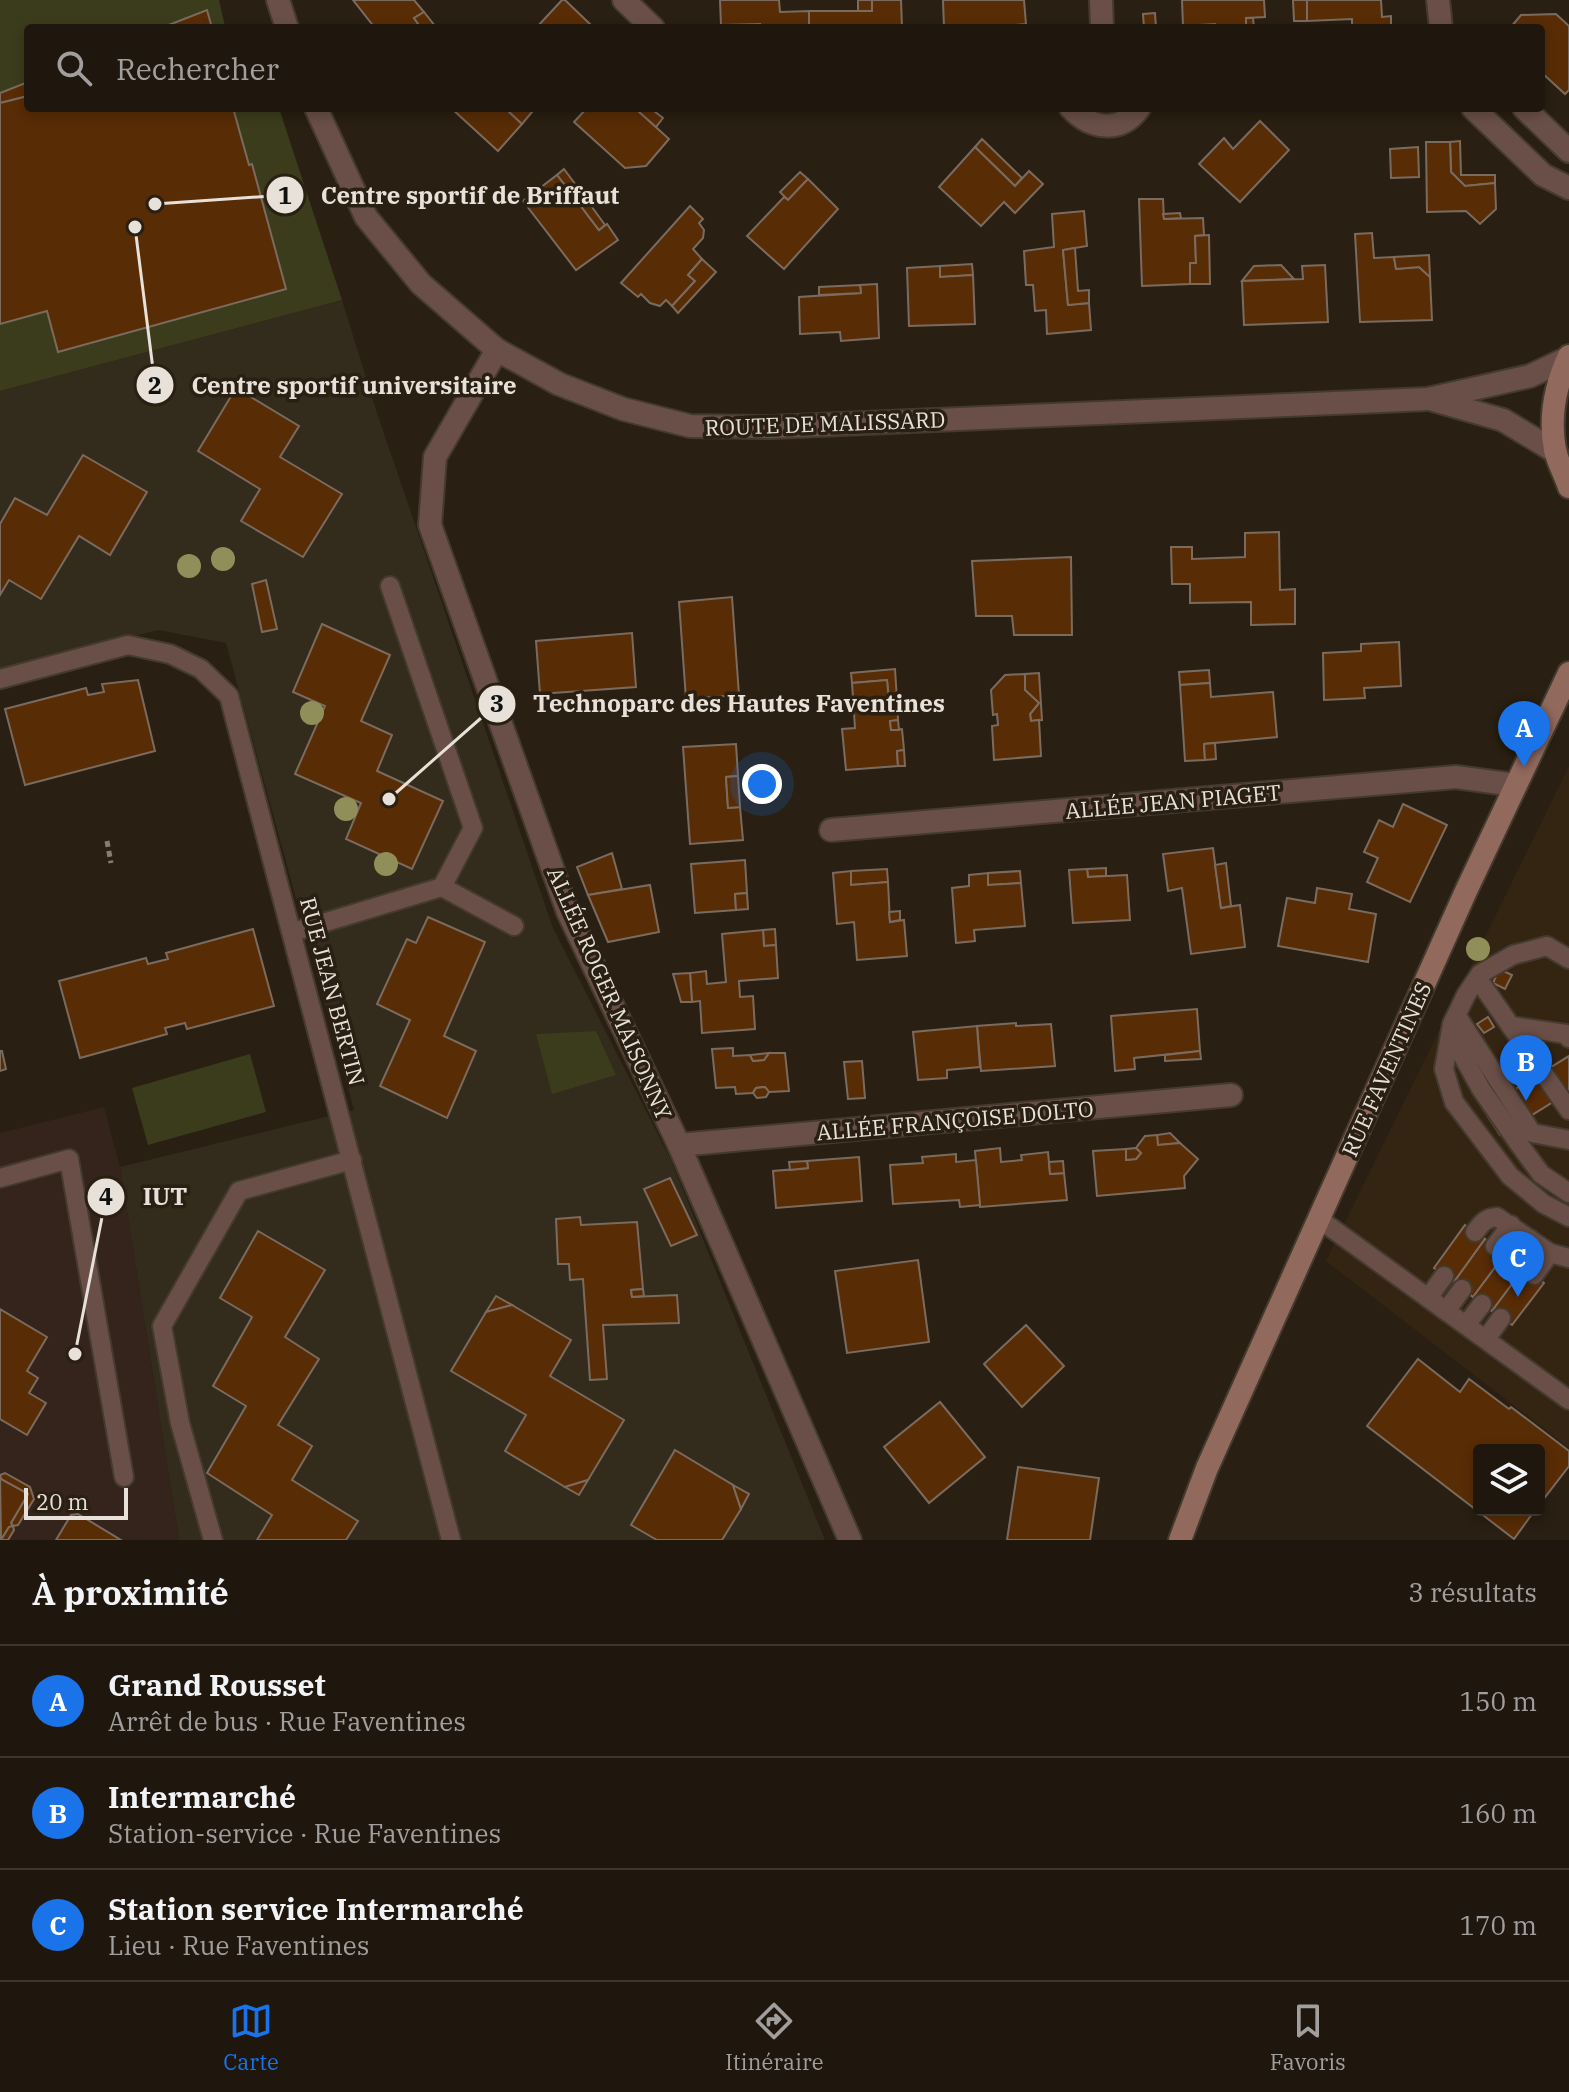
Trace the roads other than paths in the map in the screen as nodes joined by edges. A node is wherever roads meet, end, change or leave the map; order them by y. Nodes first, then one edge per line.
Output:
1 (278, 0) edge
2 (1101, 0) edge
3 (1438, 0) edge
4 (627, 1) edge
5 (286, 24) edge
6 (649, 24) edge
7 (1102, 24) edge
8 (1441, 24) edge
9 (318, 112) edge
10 (1076, 112) edge
11 (1136, 112) edge
12 (1477, 112) edge
13 (1528, 112) edge
14 (1569, 151) edge
15 (1569, 188) edge
16 (497, 350) junction
17 (1568, 357) edge
18 (1428, 399) junction
19 (1556, 452) junction
20 (1569, 487) edge
21 (390, 586) dead end
22 (1569, 673) edge
23 (0, 679) edge
24 (1515, 785) junction
25 (831, 830) dead end
26 (442, 887) junction
27 (514, 926) dead end
28 (293, 932) junction
29 (1569, 959) edge
30 (1478, 979) junction
31 (1454, 1020) junction
32 (1511, 1026) junction
33 (1569, 1038) edge
34 (1231, 1095) dead end
35 (1569, 1110) edge
36 (1569, 1140) edge
37 (679, 1145) junction
38 (352, 1160) junction
39 (0, 1178) edge
40 (1569, 1193) edge
41 (1569, 1217) edge
42 (1319, 1219) junction
43 (1511, 1225) junction
44 (1475, 1232) dead end
45 (1530, 1239) junction
46 (1495, 1246) dead end
47 (1550, 1253) junction
48 (1569, 1258) edge
49 (1514, 1261) dead end
50 (1534, 1275) dead end
51 (1444, 1276) dead end
52 (1462, 1289) dead end
53 (1428, 1298) junction
54 (1482, 1304) dead end
55 (1446, 1311) junction
56 (1501, 1318) dead end
57 (1466, 1325) junction
58 (1486, 1339) junction
59 (1569, 1400) edge
60 (1207, 1468) junction
61 (124, 1477) dead end
62 (213, 1540) edge
63 (451, 1540) edge
64 (850, 1540) edge
65 (1166, 1540) edge
66 (1180, 1540) edge

1 - 5 street
2 - 7 street
3 - 8 street
4 - 6 street
9 - 16 street, ROUTE DE MALISSARD
10 - 11 street
12 - 15 street
13 - 14 street
16 - 18 street, ROUTE DE MALISSARD
16 - 37 street, ALLÉE ROGER MAISONNY
17 - 18 street, ROUTE DE MALISSARD
17 - 19 main road
18 - 19 street, ROUTE DE MALISSARD
19 - 20 main road
21 - 26 lane
22 - 24 main road, RUE FAVENTINES
23 - 28 lane, RUE JEAN BERTIN
24 - 25 street, ALLÉE JEAN PIAGET
24 - 42 main road, RUE FAVENTINES
26 - 27 lane
26 - 28 lane
28 - 38 lane, RUE JEAN BERTIN
29 - 30 lane
30 - 31 lane
30 - 32 lane
31 - 36 lane
31 - 40 lane
31 - 41 lane
32 - 33 lane
32 - 35 lane
34 - 37 street, ALLÉE FRANÇOISE DOLTO
37 - 64 street, ALLÉE ROGER MAISONNY
38 - 62 lane
38 - 63 lane, RUE JEAN BERTIN
39 - 61 lane
42 - 53 lane
42 - 60 main road, RUE FAVENTINES
43 - 44 lane
43 - 45 lane
43 - 46 lane
45 - 47 lane
45 - 49 lane
47 - 48 lane
47 - 50 lane
51 - 53 lane
52 - 55 lane
53 - 55 lane
54 - 57 lane
55 - 57 lane
56 - 58 lane
57 - 58 lane
58 - 59 lane
60 - 65 main road, RUE FAVENTINES
60 - 66 main road, RUE FAVENTINES

